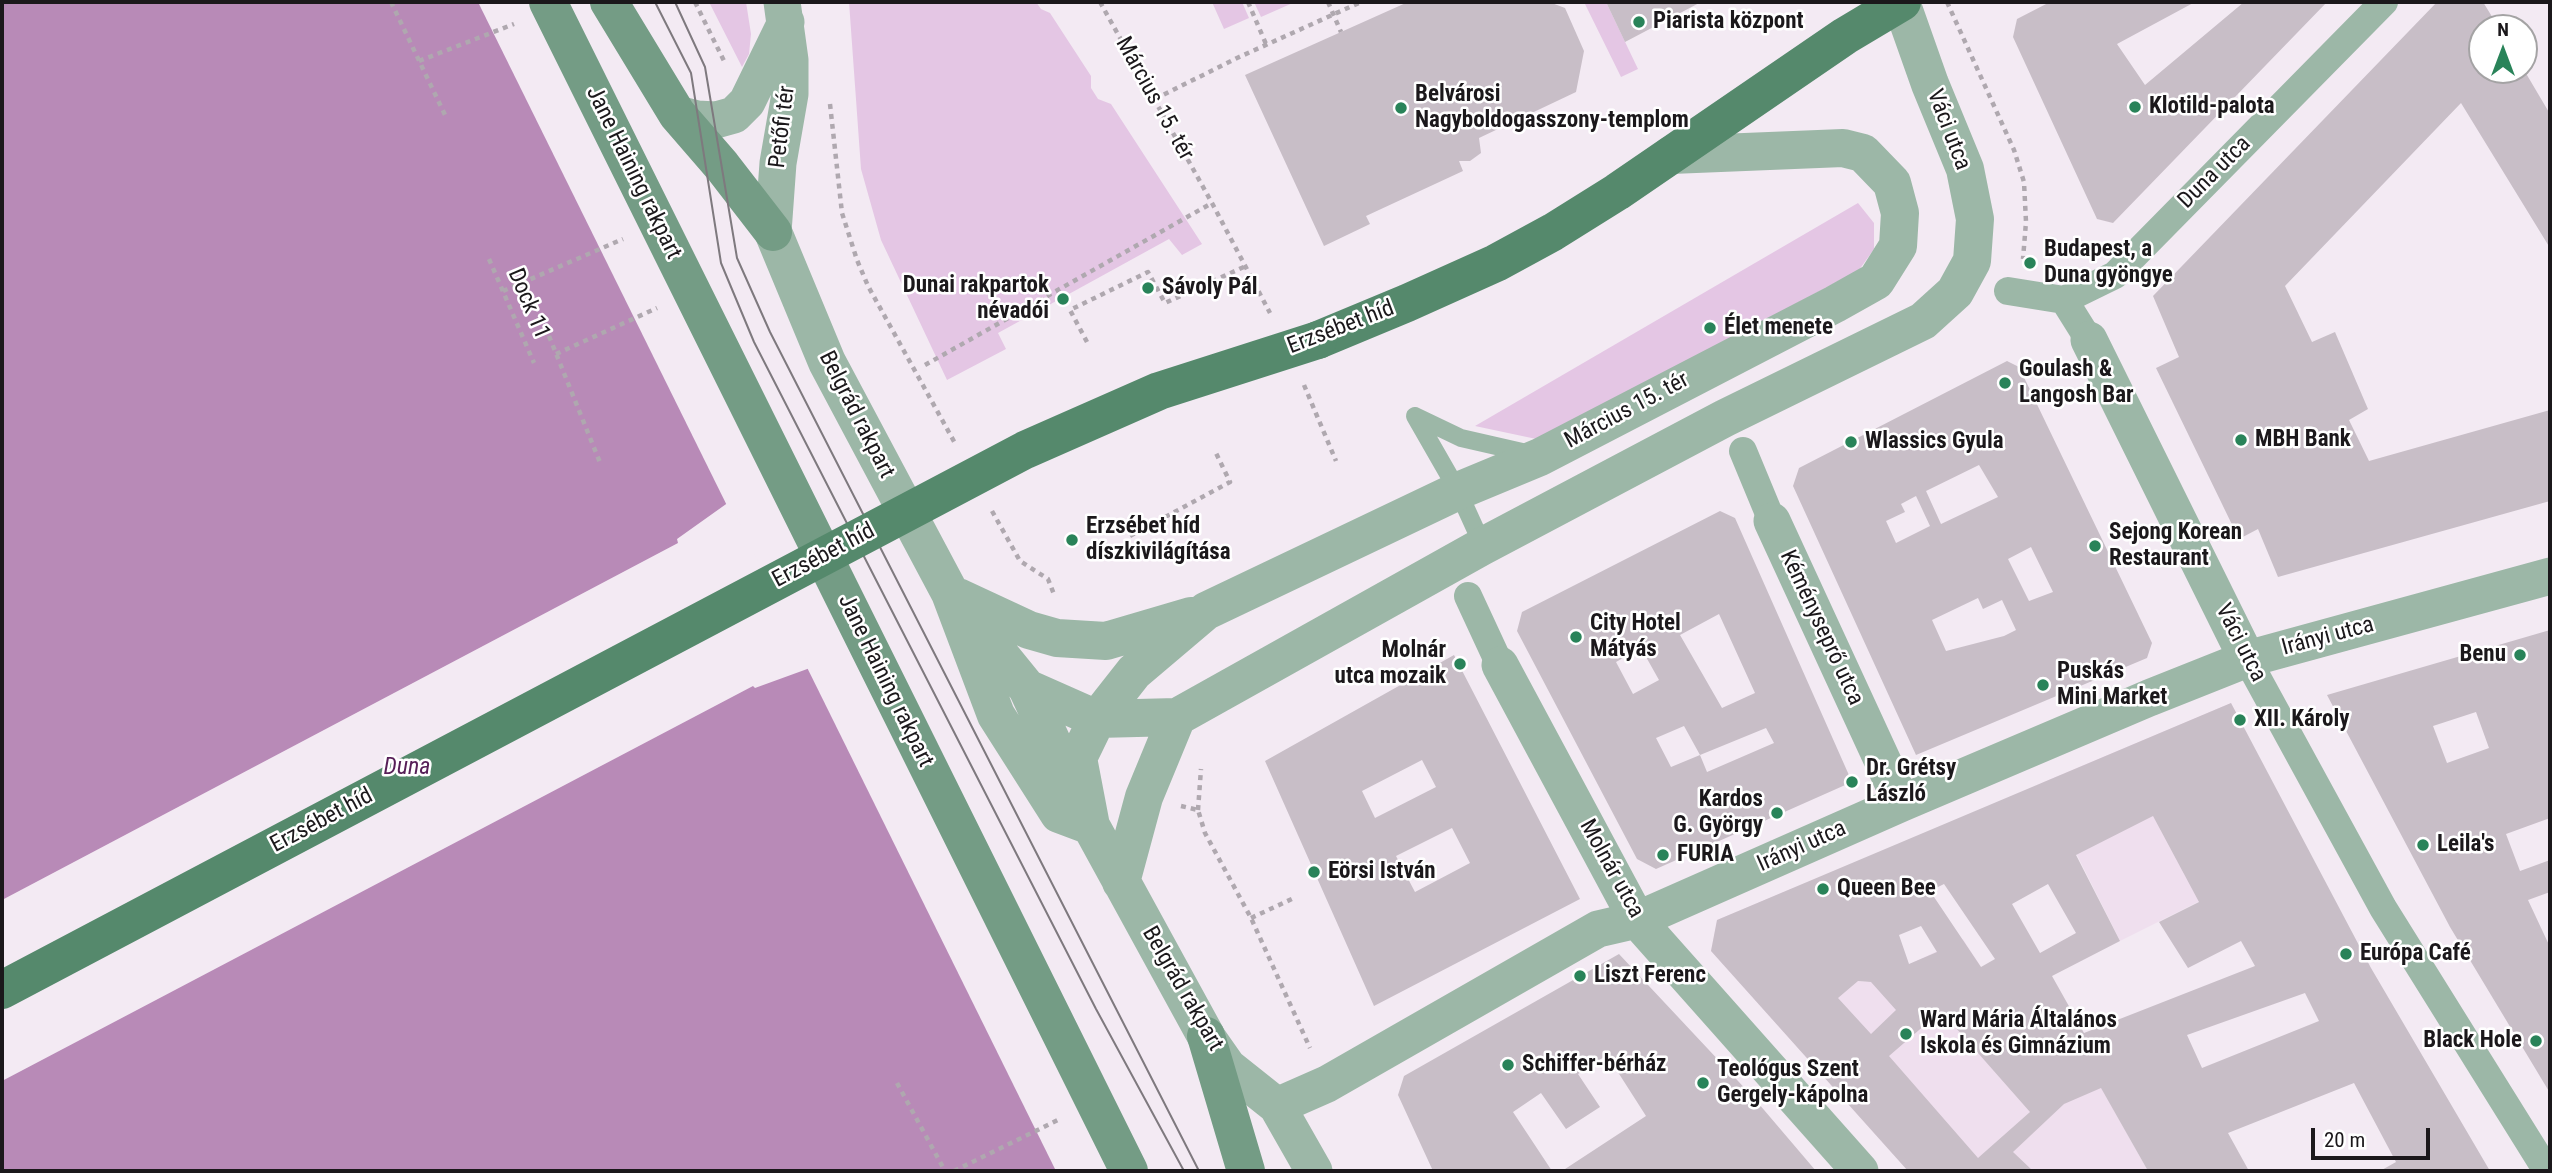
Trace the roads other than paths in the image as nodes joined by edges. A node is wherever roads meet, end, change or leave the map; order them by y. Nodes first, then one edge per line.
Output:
1 (609, 2) edge
2 (1901, 2) edge
3 (2384, 2) edge
4 (537, 11) edge
5 (784, 12) edge
6 (677, 114) junction
7 (1666, 158) junction
8 (773, 232) junction
9 (2008, 291) dead end
10 (2064, 300) junction
11 (2088, 340) joint
12 (1734, 435) junction
13 (1540, 457) junction
14 (1458, 492) junction
15 (1772, 521) joint
16 (1483, 546) junction
17 (2550, 576) edge
18 (950, 593) junction
19 (1468, 596) dead end
20 (1206, 611) junction
21 (2247, 659) junction
22 (1500, 665) joint
23 (1027, 688) junction
24 (1177, 717) junction
25 (1097, 719) junction
26 (1902, 803) junction
27 (1091, 826) junction
28 (1121, 882) junction
29 (1637, 920) junction
30 (2, 990) edge
31 (1206, 1036) junction
32 (1277, 1106) junction
33 (1129, 1171) edge
34 (1246, 1171) edge
35 (1314, 1171) edge
36 (1860, 1171) edge
37 (2547, 1171) edge

1 - 6 main road
2 - 7 main road
2 - 12 street, Váci utca
3 - 10 street, Duna utca
4 - 33 main road, Jane Haining rakpart
5 - 6 street, Petőfi tér
5 - 8 street, Petőfi tér
6 - 8 main road
7 - 13 street, Március 15. tér
7 - 30 main road, Erzsébet híd, bridge
8 - 18 street, Belgrád rakpart
9 - 10 street
10 - 11 street, Váci utca
11 - 21 street, Váci utca
12 - 15 street, Kéményseprő utca
12 - 16 street
13 - 14 street, Március 15. tér
13 - 14 lane
14 - 16 lane
14 - 20 street, Március 15. tér
15 - 26 street, Kéményseprő utca
16 - 24 street
17 - 21 street, Irányi utca
18 - 20 street
18 - 23 street, Belgrád rakpart
18 - 27 street, Belgrád rakpart
19 - 22 street, Molnár utca
20 - 25 street, Március 15. tér
21 - 26 street, Irányi utca
21 - 37 street, Váci utca
22 - 29 street, Molnár utca
23 - 25 street
23 - 27 street, Belgrád rakpart
24 - 25 street
24 - 28 street
25 - 27 street, Március 15. tér
26 - 29 street, Irányi utca
27 - 28 street, Belgrád rakpart
28 - 31 street, Belgrád rakpart
29 - 32 street, Irányi utca
29 - 36 street, Molnár utca
31 - 32 street, Belgrád rakpart
31 - 34 main road
32 - 35 street, Belgrád rakpart

